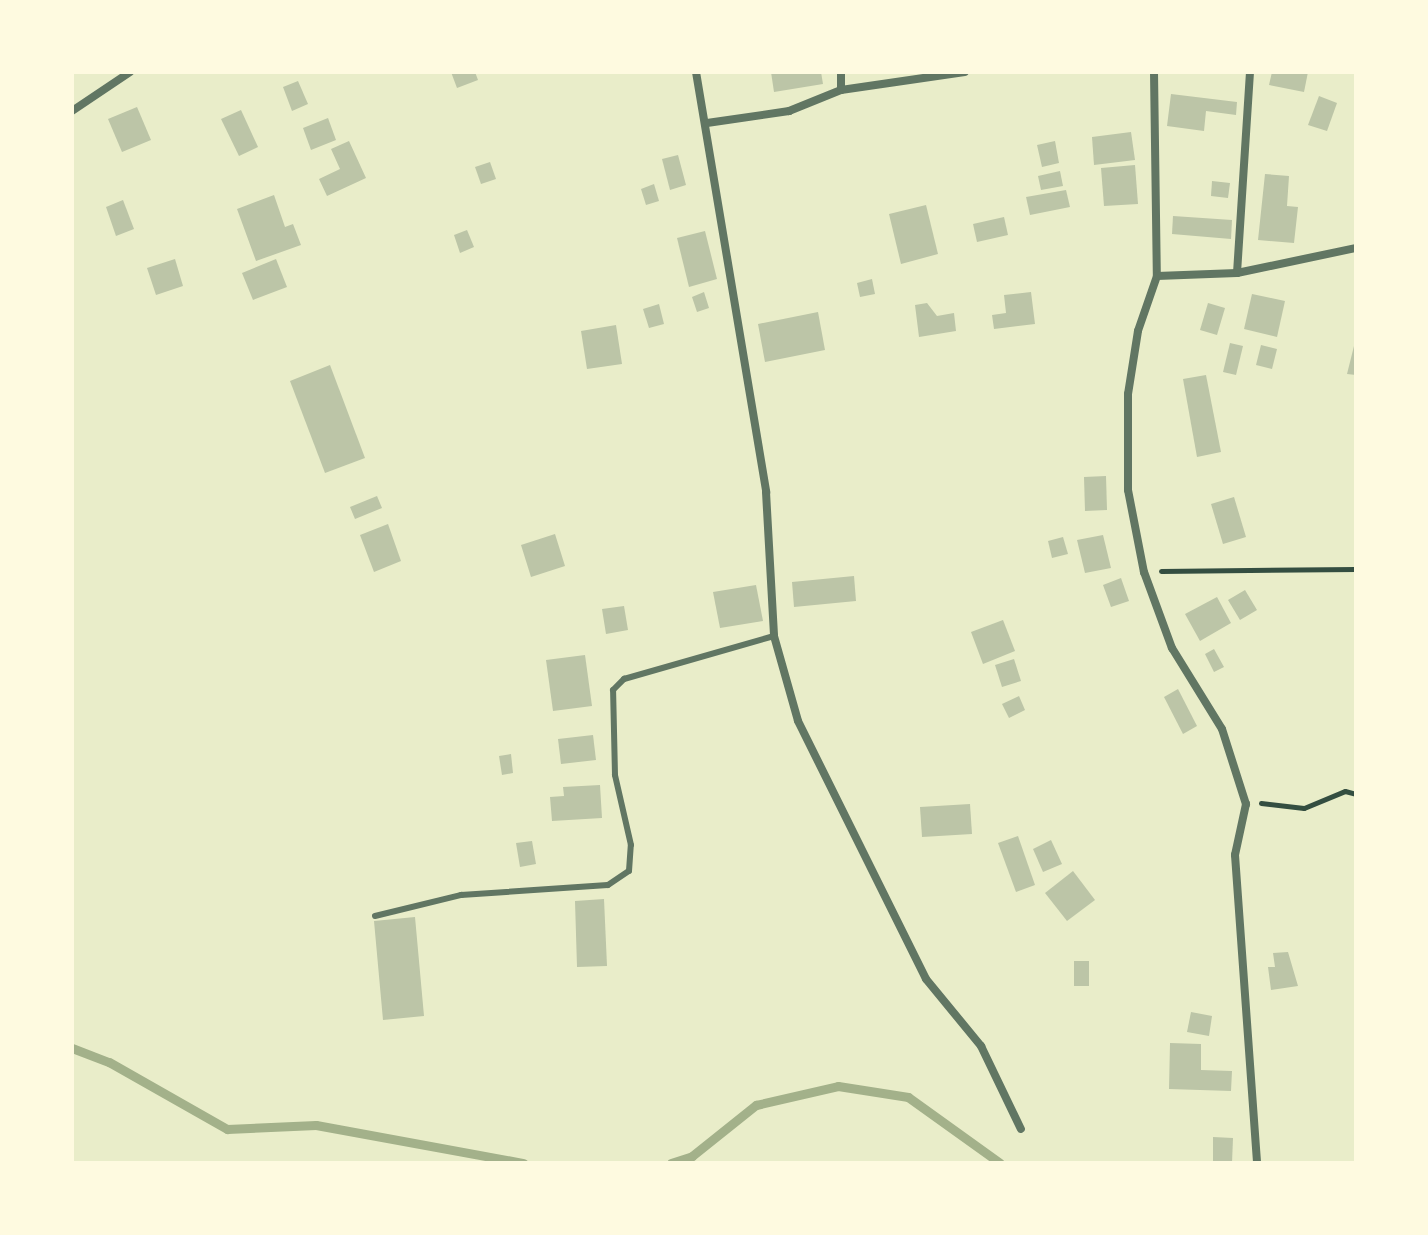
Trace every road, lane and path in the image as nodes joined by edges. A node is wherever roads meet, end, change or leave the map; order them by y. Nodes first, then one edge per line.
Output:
1 (130, 72) edge
2 (696, 72) edge
3 (841, 72) edge
4 (965, 72) edge
5 (1154, 72) edge
6 (1250, 72) edge
7 (841, 90) junction
8 (72, 111) edge
9 (707, 123) junction
10 (1356, 248) edge
11 (1237, 273) junction
12 (1157, 276) junction
13 (1356, 569) edge
14 (1144, 572) junction
15 (774, 636) junction
16 (1356, 794) edge
17 (1246, 804) junction
18 (375, 916) dead end
19 (1021, 1129) dead end
20 (1257, 1163) edge

1 - 8 street
2 - 9 street
3 - 7 street
4 - 7 street
5 - 12 street
6 - 11 street
7 - 9 street
9 - 15 street
10 - 11 street
11 - 12 street
12 - 14 street
13 - 14 path
14 - 17 street
15 - 18 lane
15 - 19 street
16 - 17 path
17 - 20 street

